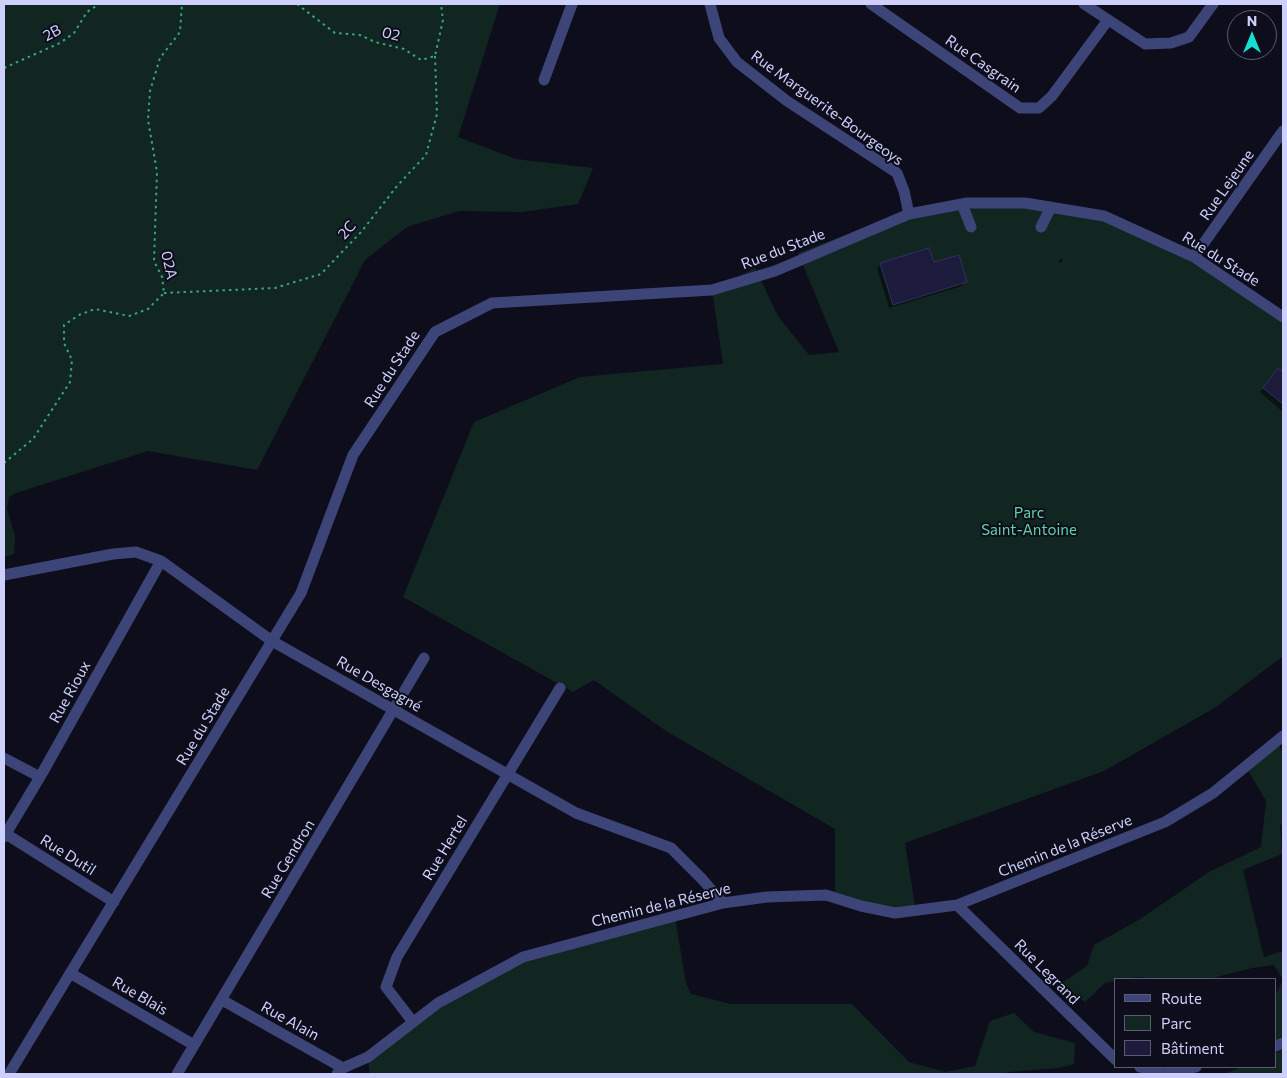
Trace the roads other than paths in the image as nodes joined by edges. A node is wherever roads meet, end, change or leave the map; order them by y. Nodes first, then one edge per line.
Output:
1 (572, 4) edge
2 (710, 4) edge
3 (871, 4) edge
4 (1084, 4) edge
5 (1213, 4) edge
6 (1108, 20) junction
7 (544, 80) dead end
8 (1283, 131) edge
9 (962, 204) junction
10 (1051, 207) junction
11 (909, 214) junction
12 (971, 227) dead end
13 (1041, 227) dead end
14 (1194, 257) junction
15 (1283, 317) edge
16 (161, 562) junction
17 (4, 575) edge
18 (272, 641) junction
19 (424, 658) dead end
20 (560, 688) dead end
21 (394, 710) junction
22 (1283, 736) edge
23 (4, 758) edge
24 (508, 774) junction
25 (40, 778) junction
26 (5, 836) edge
27 (114, 902) junction
28 (723, 903) junction
29 (957, 904) junction
30 (70, 973) junction
31 (222, 1000) junction
32 (413, 1022) junction
33 (194, 1045) junction
34 (1114, 1058) edge
35 (1143, 1068) edge
36 (1191, 1068) edge
37 (340, 1071) edge
38 (8, 1074) edge
39 (177, 1074) edge

1 - 7 street
2 - 11 street, Rue Marguerite-Bourgeoys
3 - 6 street, Rue Casgrain
4 - 6 street
5 - 6 street
8 - 14 street, Rue Lejeune
9 - 10 street, Rue du Stade
9 - 11 street, Rue du Stade
9 - 12 street
10 - 13 street
10 - 14 street, Rue du Stade
11 - 18 street, Rue du Stade
14 - 15 street, Rue du Stade
16 - 17 street, Rue Desgagné
16 - 18 street, Rue Desgagné
16 - 25 street, Rue Rioux
18 - 21 street, Rue Desgagné
18 - 27 street, Rue du Stade
19 - 21 street, Rue Gendron
20 - 24 street, Rue Hertel
21 - 24 street, Rue Desgagné
21 - 31 street, Rue Gendron
22 - 29 street, Chemin de la Réserve
23 - 25 street
24 - 28 street, Rue Desgagné
24 - 32 street, Rue Hertel
25 - 26 street, Rue Rioux
26 - 27 street, Rue Dutil
27 - 30 street, Rue du Stade
28 - 29 street, Chemin de la Réserve
28 - 32 street, Chemin de la Réserve
29 - 34 street, Rue Legrand
30 - 33 street, Rue Blais
30 - 38 street, Rue du Stade
31 - 33 street, Rue Gendron
31 - 37 street, Rue Alain
32 - 37 street, Chemin de la Réserve
33 - 39 street, Rue Gendron
35 - 36 street

